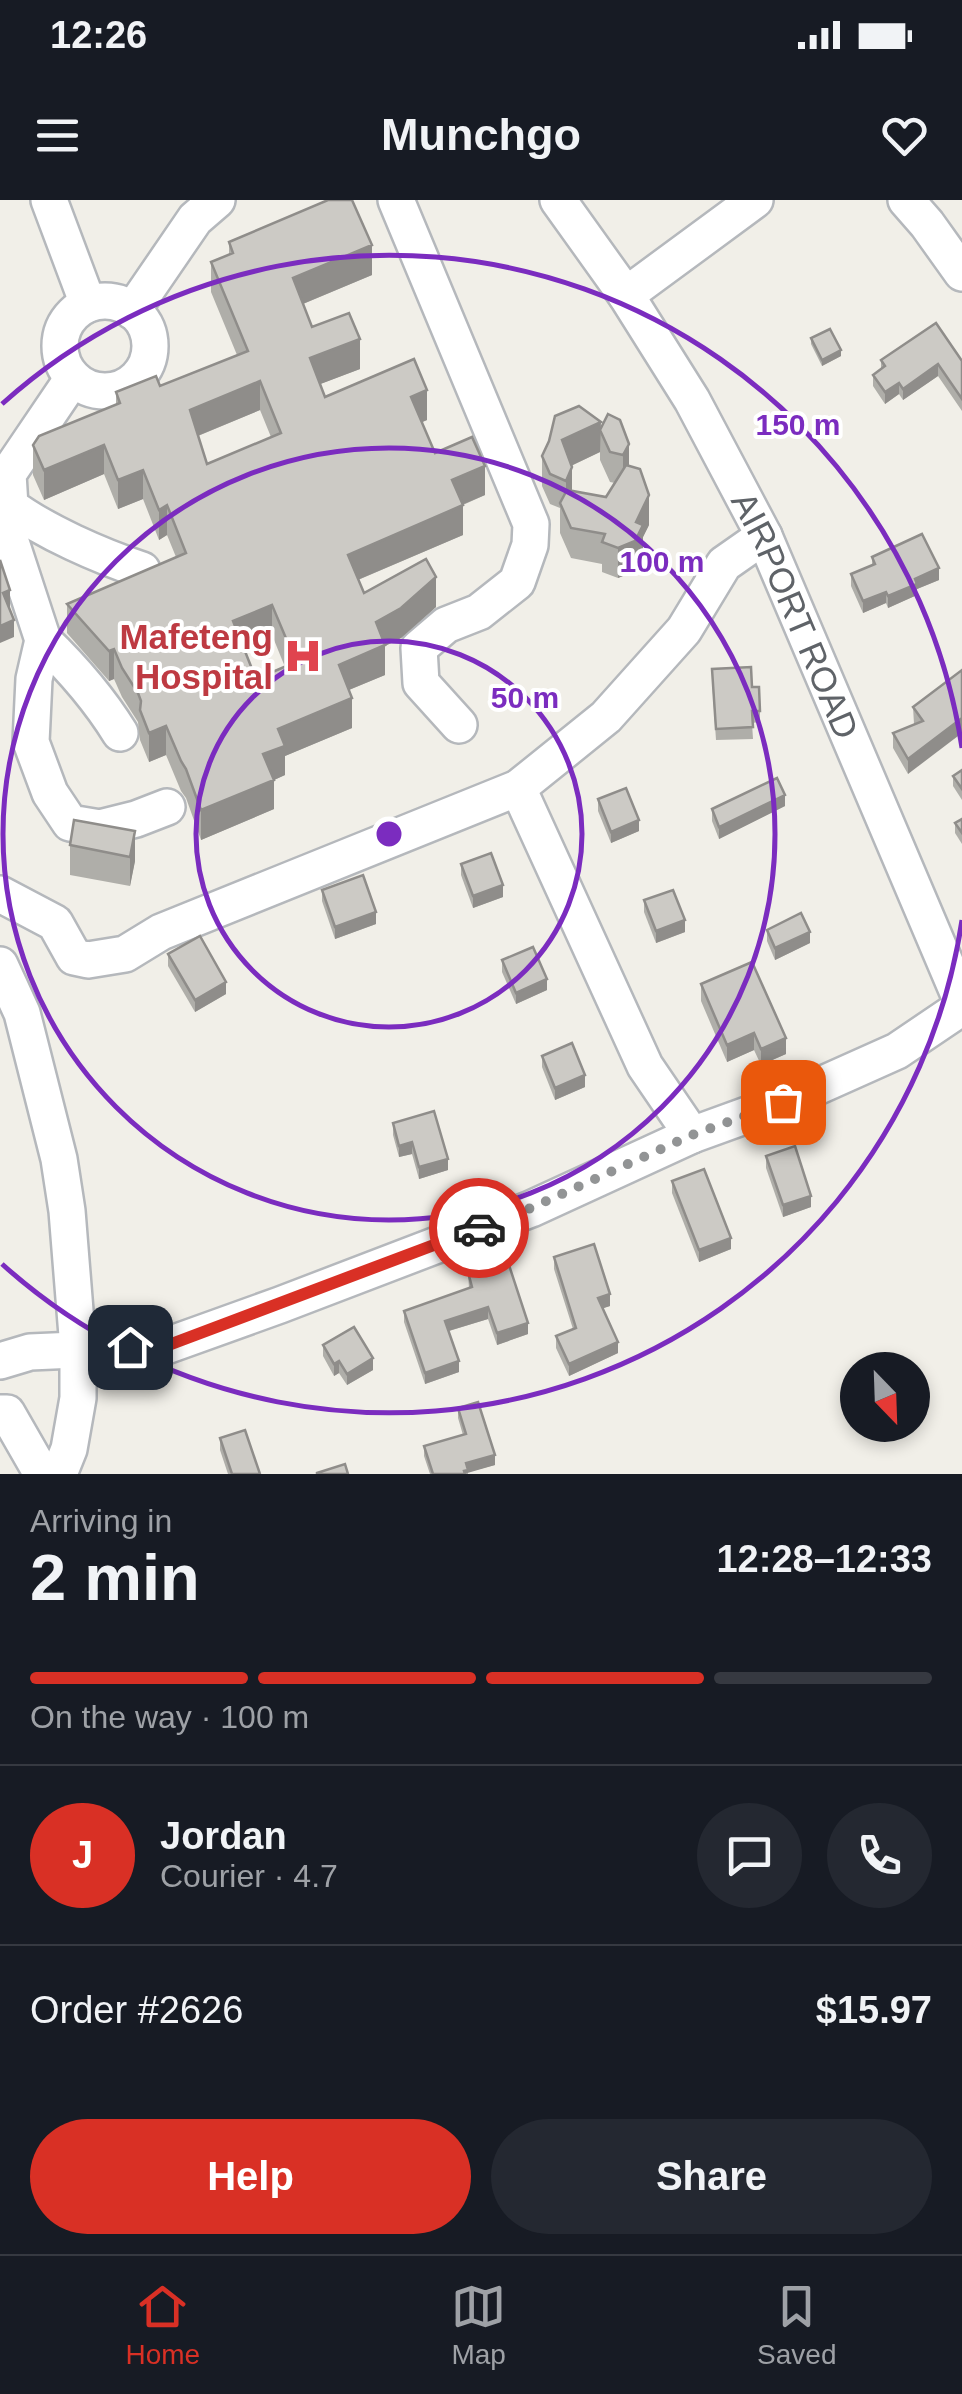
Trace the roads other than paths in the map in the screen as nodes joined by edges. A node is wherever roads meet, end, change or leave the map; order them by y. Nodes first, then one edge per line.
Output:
1 (50, 200) edge
2 (217, 200) edge
3 (396, 200) edge
4 (558, 200) edge
5 (755, 200) edge
6 (906, 200) edge
7 (962, 273) edge
8 (626, 294) junction
9 (88, 304) junction
10 (132, 311) junction
11 (73, 378) junction
12 (10, 506) junction
13 (764, 536) junction
14 (142, 570) edge
15 (44, 640) junction
16 (459, 725) dead end
17 (120, 734) dead end
18 (518, 788) junction
19 (168, 807) dead end
20 (0, 894) edge
21 (0, 965) edge
22 (962, 1004) edge
23 (692, 1135) junction
24 (78, 1348) junction
25 (0, 1361) edge
26 (0, 1413) edge
27 (42, 1474) edge
28 (58, 1474) edge

1 - 9 street
2 - 10 street
3 - 16 street
4 - 8 street, AIRPORT ROAD
5 - 8 street
6 - 7 street
8 - 13 street, AIRPORT ROAD
9 - 10 street
9 - 11 street
10 - 11 street
11 - 12 street
12 - 14 street
12 - 15 street
13 - 18 street
13 - 22 street, AIRPORT ROAD
15 - 17 street
15 - 19 street
18 - 20 street
18 - 23 street
21 - 24 street
22 - 23 street
23 - 24 street
24 - 25 street
24 - 28 street
26 - 27 street

